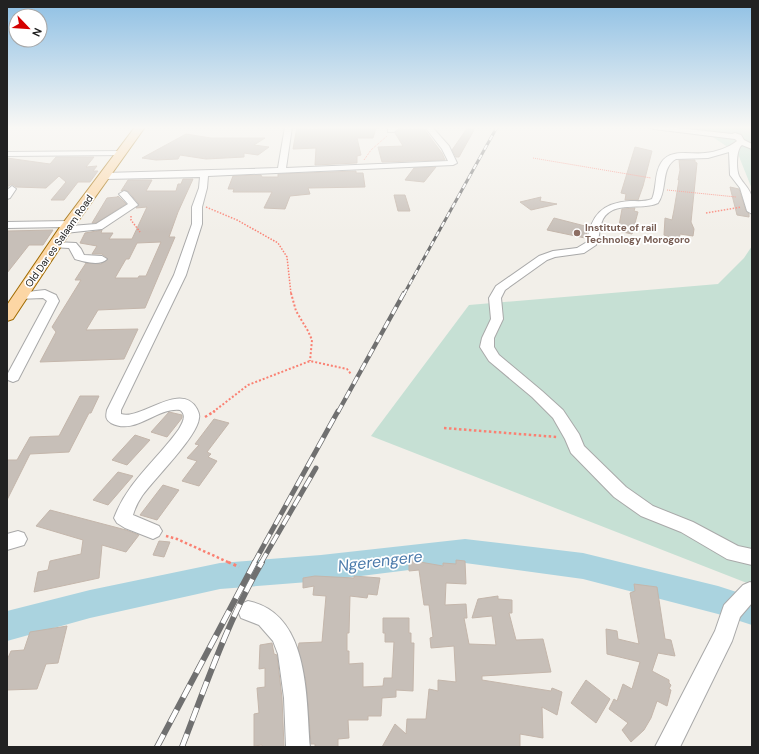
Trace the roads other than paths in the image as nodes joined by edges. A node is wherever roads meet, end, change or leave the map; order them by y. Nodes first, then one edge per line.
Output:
1 (115, 162) edge
2 (283, 162) edge
3 (453, 162) edge
4 (666, 162) edge
5 (733, 162) edge
6 (282, 170) junction
7 (204, 174) junction
8 (105, 176) junction
9 (124, 194) dead end
10 (750, 205) edge
11 (7, 225) edge
12 (67, 227) junction
13 (55, 245) junction
14 (102, 259) dead end
15 (22, 296) junction
16 (7, 316) edge
17 (13, 377) dead end
18 (153, 531) road end
19 (752, 557) edge
20 (751, 588) edge
21 (248, 611) dead end
22 (298, 747) edge
23 (667, 747) edge

1 - 8 main road, Old Dar es Salaam Road
2 - 6 street
3 - 6 street
4 - 19 street
5 - 10 street
6 - 7 street
7 - 8 street
7 - 18 street
8 - 12 main road, Old Dar es Salaam Road
9 - 12 street
11 - 12 street
12 - 13 main road, Old Dar es Salaam Road
13 - 14 street
13 - 15 main road, Old Dar es Salaam Road
15 - 16 main road, Old Dar es Salaam Road
15 - 17 street
20 - 23 street
21 - 22 street

